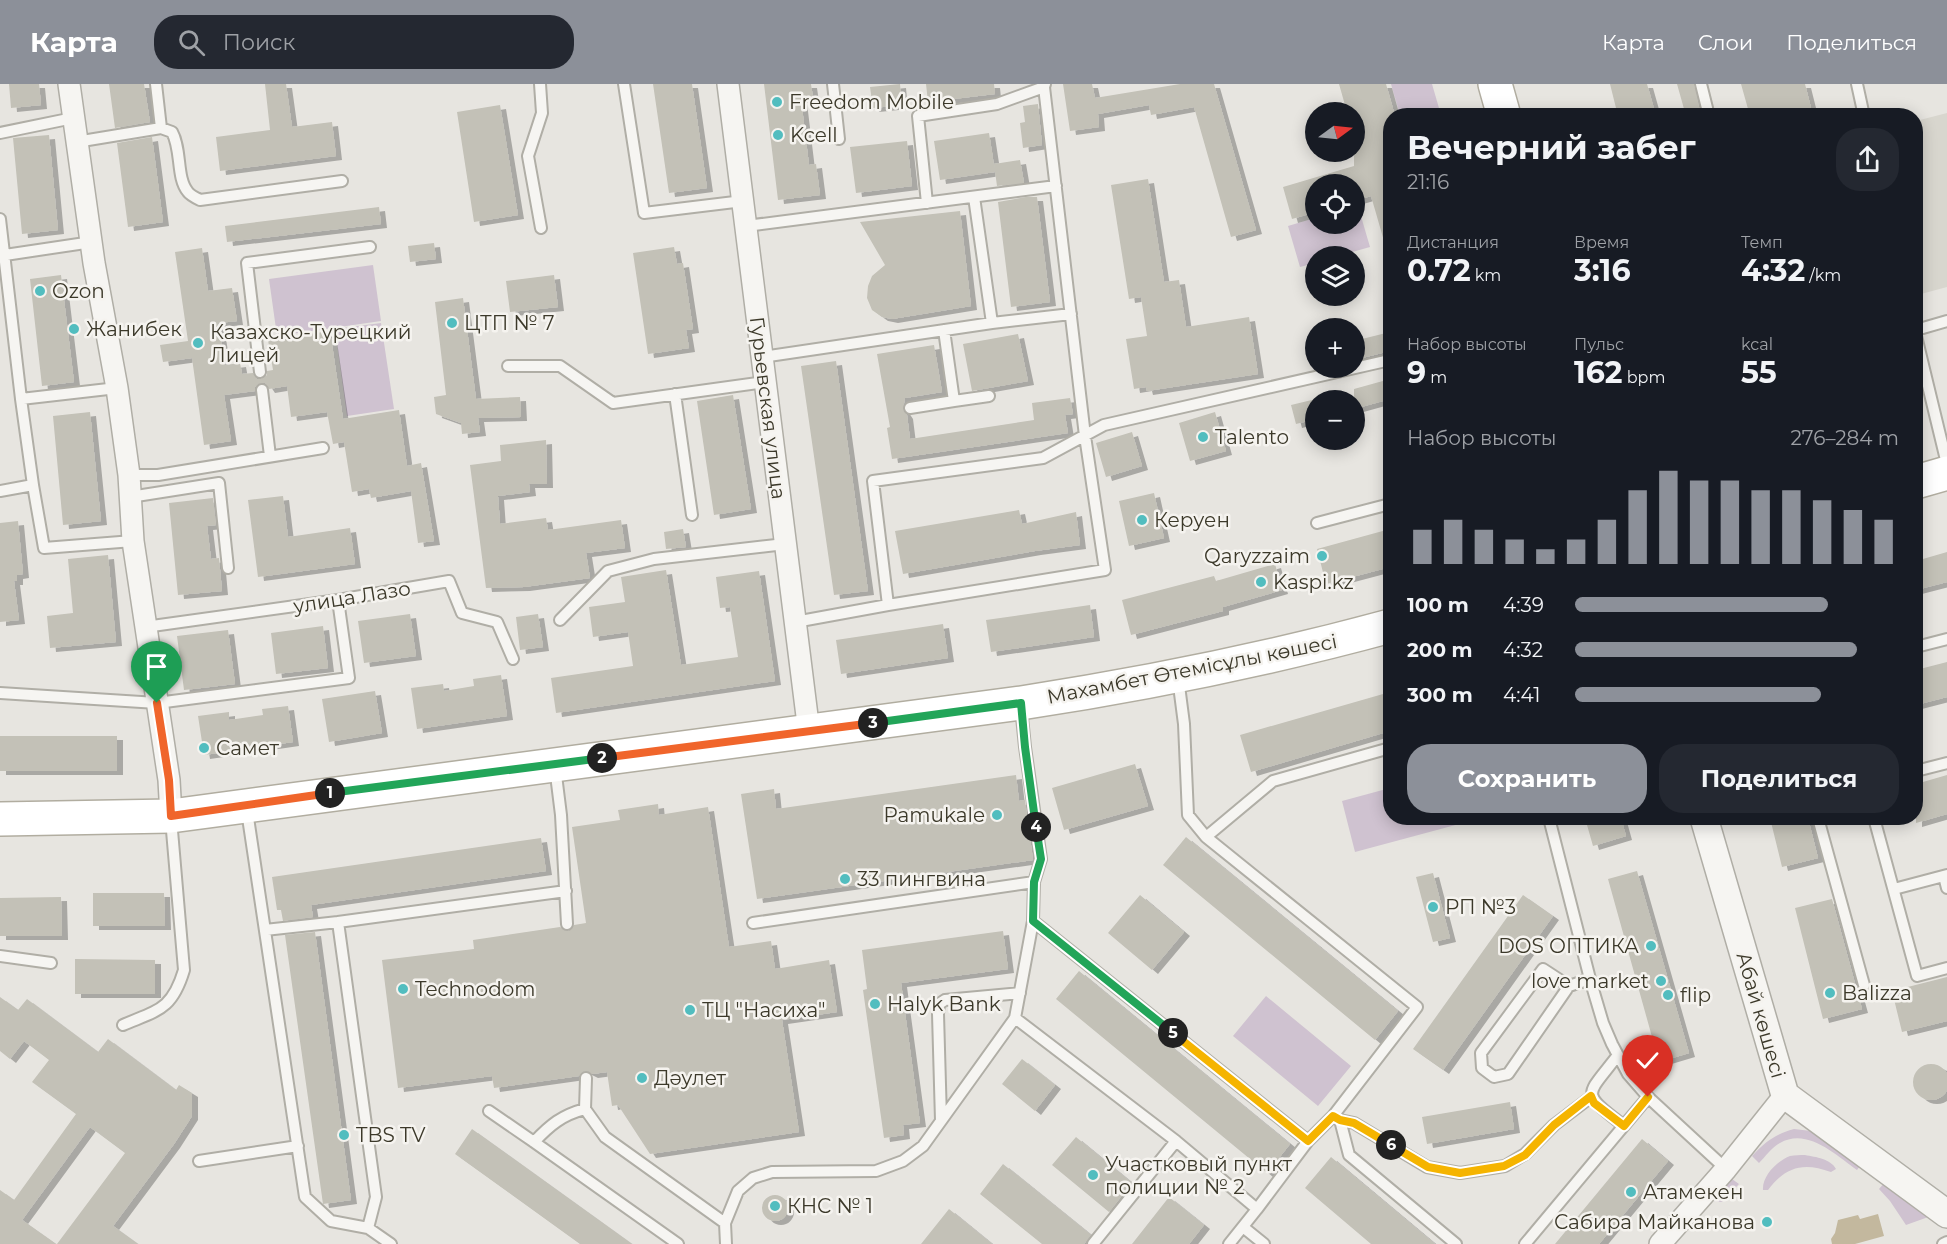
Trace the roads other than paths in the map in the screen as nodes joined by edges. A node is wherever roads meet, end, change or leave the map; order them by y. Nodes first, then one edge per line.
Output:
1 (69, 84) edge
2 (156, 84) edge
3 (540, 84) edge
4 (624, 84) edge
5 (728, 84) edge
6 (833, 84) edge
7 (1495, 84) edge
8 (1701, 84) edge
9 (1857, 84) edge
10 (1045, 85) edge
11 (1502, 108) edge
12 (1707, 108) edge
13 (1862, 108) edge
14 (73, 118) junction
15 (161, 128) junction
16 (0, 133) edge
17 (839, 139) dead end
18 (76, 141) junction
19 (342, 181) dead end
20 (1056, 186) junction
21 (974, 197) junction
22 (743, 201) junction
23 (927, 203) junction
24 (0, 219) edge
25 (746, 226) junction
26 (541, 228) dead end
27 (92, 242) junction
28 (370, 248) dead end
29 (4, 255) junction
30 (1071, 314) junction
31 (1947, 321) edge
32 (992, 323) junction
33 (1923, 328) edge
34 (944, 330) junction
35 (762, 357) junction
36 (1383, 362) edge
37 (508, 366) dead end
38 (260, 372) dead end
39 (765, 382) junction
40 (1923, 385) edge
41 (117, 388) junction
42 (262, 390) dead end
43 (675, 394) junction
44 (989, 396) dead end
45 (21, 399) junction
46 (954, 401) junction
47 (910, 408) dead end
48 (1947, 413) edge
49 (1935, 416) junction
50 (1085, 436) junction
51 (323, 448) dead end
52 (270, 456) junction
53 (1947, 464) edge
54 (1947, 473) edge
55 (129, 475) junction
56 (1923, 480) edge
57 (33, 485) junction
58 (0, 491) edge
59 (130, 496) junction
60 (1383, 506) edge
61 (693, 515) dead end
62 (1317, 523) dead end
63 (133, 541) junction
64 (785, 544) junction
65 (228, 568) dead end
66 (338, 600) junction
67 (888, 604) junction
68 (560, 620) dead end
69 (795, 622) junction
70 (145, 627) junction
71 (1383, 628) edge
72 (1947, 639) edge
73 (1923, 646) edge
74 (513, 659) dead end
75 (1177, 674) junction
76 (0, 693) edge
77 (157, 703) junction
78 (1021, 703) junction
79 (809, 732) junction
80 (1383, 750) edge
81 (1947, 763) edge
82 (554, 764) junction
83 (1923, 769) edge
84 (246, 804) junction
85 (171, 816) junction
86 (0, 819) edge
87 (1551, 825) edge
88 (1706, 825) edge
89 (1820, 825) edge
90 (1876, 825) edge
91 (1206, 837) junction
92 (1945, 875) edge
93 (1034, 882) junction
94 (1947, 888) edge
95 (1894, 889) junction
96 (566, 891) junction
97 (1033, 921) junction
98 (338, 922) junction
99 (753, 923) dead end
100 (567, 924) dead end
101 (265, 930) junction
102 (0, 956) edge
103 (51, 963) dead end
104 (1947, 968) edge
105 (1590, 979) junction
106 (1864, 985) dead end
107 (1569, 986) junction
108 (1020, 993) junction
109 (1015, 1018) junction
110 (123, 1025) dead end
111 (1618, 1055) junction
112 (586, 1078) dead end
113 (1785, 1095) junction
114 (1591, 1096) junction
115 (1648, 1097) junction
116 (585, 1109) junction
117 (489, 1111) dead end
118 (1336, 1118) junction
119 (941, 1120) junction
120 (1624, 1126) junction
121 (1176, 1141) junction
122 (1308, 1141) junction
123 (534, 1142) junction
124 (298, 1146) junction
125 (199, 1161) dead end
126 (1726, 1169) junction
127 (1257, 1209) junction
128 (1947, 1214) edge
129 (725, 1223) junction
130 (1243, 1227) junction
131 (368, 1228) junction
132 (391, 1244) edge
133 (678, 1244) edge
134 (726, 1244) edge
135 (1093, 1244) edge
136 (1229, 1244) edge
137 (1264, 1244) edge
138 (1456, 1244) edge
139 (1525, 1244) edge
140 (1660, 1244) edge

1 - 14 street
2 - 15 lane
3 - 26 lane
4 - 22 lane
5 - 22 street, Гурьевская улица
6 - 17 lane
7 - 11 main road
8 - 12 lane
9 - 13 lane
10 - 20 lane
10 - 23 lane
14 - 16 lane
14 - 18 street
15 - 18 lane
15 - 19 lane
18 - 27 street
20 - 21 lane
20 - 30 lane
21 - 23 lane
21 - 32 lane
22 - 25 street, Гурьевская улица
23 - 25 lane
24 - 29 lane
25 - 35 street, Гурьевская улица
27 - 29 lane
27 - 41 street
28 - 38 lane
29 - 45 lane
30 - 32 lane
30 - 50 lane
31 - 33 lane
32 - 34 lane
34 - 35 lane
34 - 46 lane
35 - 39 street, Гурьевская улица
36 - 50 lane
37 - 43 lane
39 - 43 lane
39 - 64 street, Гурьевская улица
40 - 49 lane
41 - 45 lane
41 - 55 street
42 - 52 lane
43 - 61 lane
44 - 46 lane
45 - 57 lane
46 - 47 lane
48 - 49 lane
49 - 53 lane
50 - 67 lane
50 - 67 lane
51 - 52 lane
52 - 55 lane
54 - 56 main road
55 - 59 street
57 - 58 lane
57 - 63 lane
59 - 63 street
59 - 65 lane
60 - 62 lane
63 - 70 street
64 - 68 lane
64 - 69 street, Гурьевская улица
66 - 70 lane, улица Лазо
66 - 74 lane, улица Лазо
66 - 77 lane
67 - 69 lane
69 - 79 street, Гурьевская улица
70 - 77 street
71 - 75 main road, Махамбет Өтемісұлы көшесі
72 - 73 lane
75 - 78 main road, Махамбет Өтемісұлы көшесі
75 - 91 lane
76 - 77 lane
77 - 85 street
78 - 79 main road, Махамбет Өтемісұлы көшесі
78 - 93 lane
79 - 82 main road, Махамбет Өтемісұлы көшесі
80 - 91 lane
81 - 83 lane
82 - 84 main road, Махамбет Өтемісұлы көшесі
82 - 96 lane
84 - 85 main road, Махамбет Өтемісұлы көшесі
84 - 101 lane
85 - 86 main road, Махамбет Өтемісұлы көшесі
85 - 110 lane
87 - 105 lane
88 - 113 street, Абай көшесі
89 - 106 lane
90 - 95 lane
91 - 118 lane
92 - 94 lane
92 - 95 lane
93 - 97 lane
93 - 99 lane
95 - 104 lane
96 - 98 lane
96 - 100 lane
97 - 108 lane
97 - 122 lane
98 - 101 lane
98 - 131 lane
101 - 124 lane
102 - 103 lane
105 - 107 lane
105 - 111 lane
107 - 107 lane
108 - 109 lane
108 - 119 lane
109 - 119 lane
109 - 121 lane
111 - 114 lane
111 - 115 lane
112 - 116 lane
113 - 126 street, Абай көшесі
113 - 128 street
114 - 118 lane
114 - 120 lane
115 - 120 lane
115 - 126 lane
116 - 123 lane
116 - 129 lane
117 - 123 lane
118 - 122 lane
118 - 138 lane
119 - 129 lane
120 - 139 lane
121 - 127 lane
121 - 135 lane
122 - 127 lane
123 - 133 lane
124 - 125 lane
124 - 131 lane
126 - 140 street, Абай көшесі
127 - 130 lane
129 - 134 lane
130 - 136 lane
130 - 137 lane
131 - 132 lane

